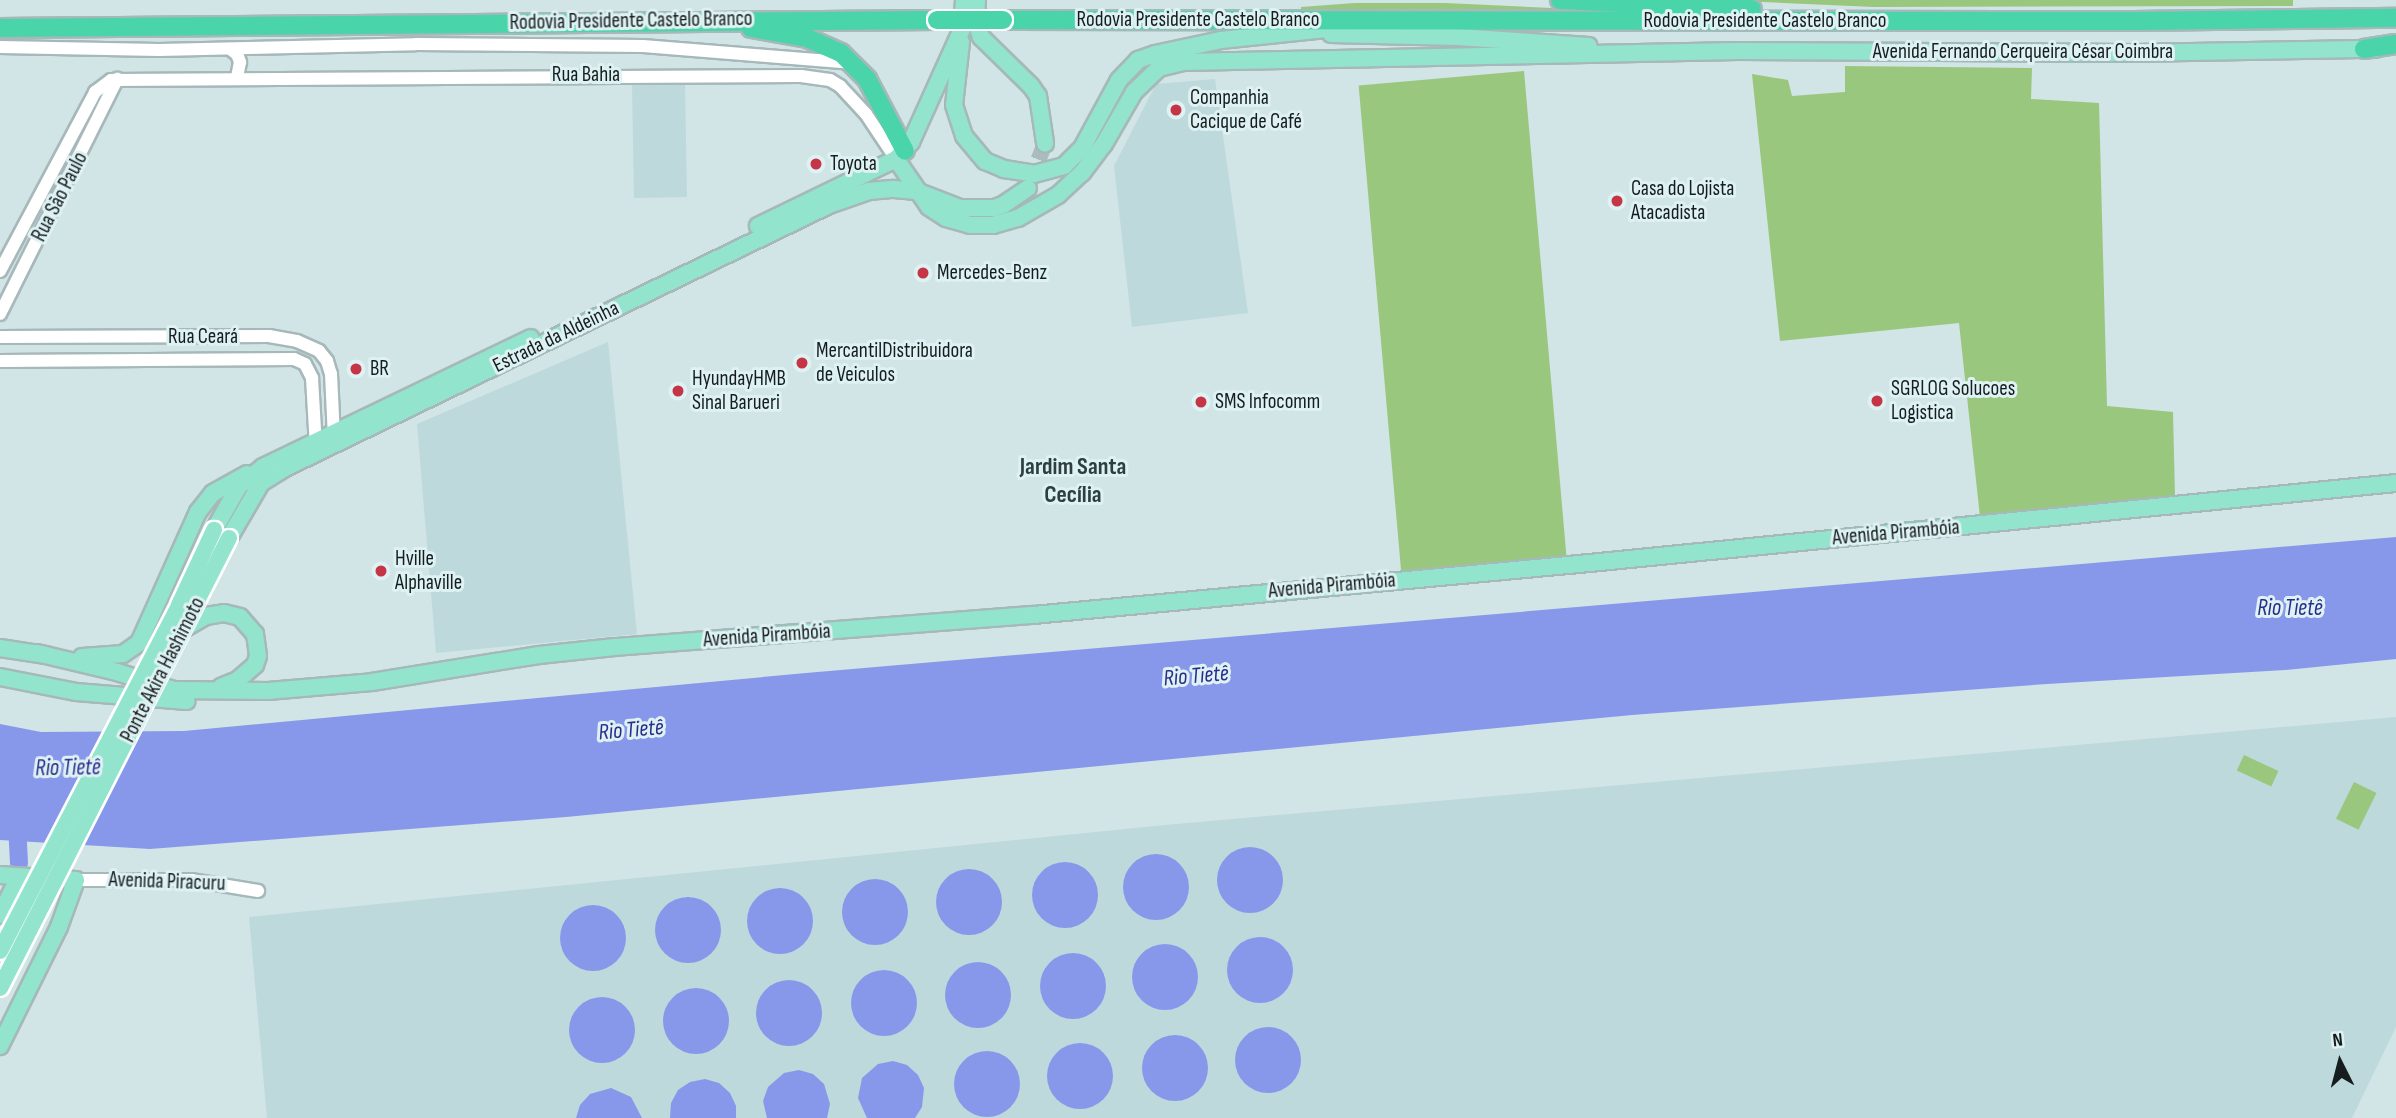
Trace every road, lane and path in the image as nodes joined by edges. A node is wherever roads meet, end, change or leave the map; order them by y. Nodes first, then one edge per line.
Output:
1 (964, 0) edge
2 (977, 0) edge
3 (1560, 0) edge
4 (2396, 18) edge
5 (699, 19) junction
6 (1450, 20) junction
7 (2134, 21) junction
8 (0, 28) edge
9 (962, 29) junction
10 (1280, 33) junction
11 (0, 47) edge
12 (2396, 47) edge
13 (230, 49) junction
14 (2364, 49) joint
15 (1650, 54) junction
16 (858, 68) junction
17 (237, 78) junction
18 (117, 79) junction
19 (95, 92) junction
20 (110, 99) junction
21 (1045, 143) tunnel mouth
22 (900, 155) junction
23 (870, 172) junction
24 (1028, 188) tunnel mouth
25 (869, 191) junction
26 (916, 191) junction
27 (0, 271) edge
28 (0, 285) edge
29 (13, 290) junction
30 (0, 314) edge
31 (0, 337) edge
32 (163, 337) junction
33 (161, 359) junction
34 (0, 361) edge
35 (334, 438) junction
36 (316, 446) junction
37 (263, 467) junction
38 (2396, 483) edge
39 (214, 530) joint
40 (229, 538) joint
41 (185, 628) junction
42 (0, 648) edge
43 (37, 653) junction
44 (100, 668) junction
45 (0, 677) edge
46 (28, 682) junction
47 (268, 691) junction
48 (205, 693) junction
49 (0, 875) edge
50 (19, 877) junction
51 (76, 880) junction
52 (0, 881) edge
53 (258, 891) dead end
54 (3, 908) edge
55 (0, 951) edge
56 (0, 988) edge
57 (0, 1046) edge

1 - 9 main road
2 - 21 main road
3 - 7 highway
4 - 7 highway, Rodovia Presidente Castelo Branco
5 - 6 highway, Rodovia Presidente Castelo Branco, bridge
5 - 8 highway, Rodovia Presidente Castelo Branco
5 - 16 highway
6 - 7 highway, Rodovia Presidente Castelo Branco
6 - 10 main road
9 - 10 main road
9 - 22 main road
10 - 15 main road
11 - 13 street
12 - 14 highway
13 - 16 street
13 - 17 street
14 - 15 main road, Avenida Fernando Cerqueira César Coimbra
15 - 26 main road
16 - 22 highway
17 - 18 street, Rua Bahia
17 - 22 street, Rua Bahia
18 - 19 street
18 - 20 street, Rua São Paulo
19 - 20 street
19 - 27 street, Rua São Paulo
20 - 29 street, Rua São Paulo
22 - 23 main road, Estrada da Aldeinha
22 - 26 main road
23 - 25 main road
23 - 35 main road, Estrada da Aldeinha
24 - 26 main road
25 - 26 main road, Estrada da Aldeinha
25 - 35 main road, Estrada da Aldeinha
28 - 29 street
29 - 30 street, Rua São Paulo
31 - 32 street, Rua Ceará
32 - 33 street
32 - 35 street, Rua Ceará
33 - 34 street, Rua Ceará
33 - 36 street, Rua Ceará
35 - 36 main road, Estrada da Aldeinha
36 - 37 main road, Estrada da Aldeinha
36 - 40 main road, Estrada da Aldeinha
37 - 39 main road, Estrada da Aldeinha
37 - 43 main road
38 - 47 main road, Avenida Pirambóia
39 - 55 main road, Ponte Akira Hashimoto, bridge
40 - 41 main road, Ponte Akira Hashimoto, bridge
41 - 48 main road
41 - 56 main road, Ponte Akira Hashimoto, bridge
42 - 43 main road
43 - 44 main road
44 - 46 main road
44 - 48 main road
45 - 46 main road
46 - 47 main road
47 - 48 main road
49 - 50 main road
50 - 51 main road
50 - 54 main road
51 - 53 street, Avenida Piracuru
51 - 57 main road
52 - 54 main road

